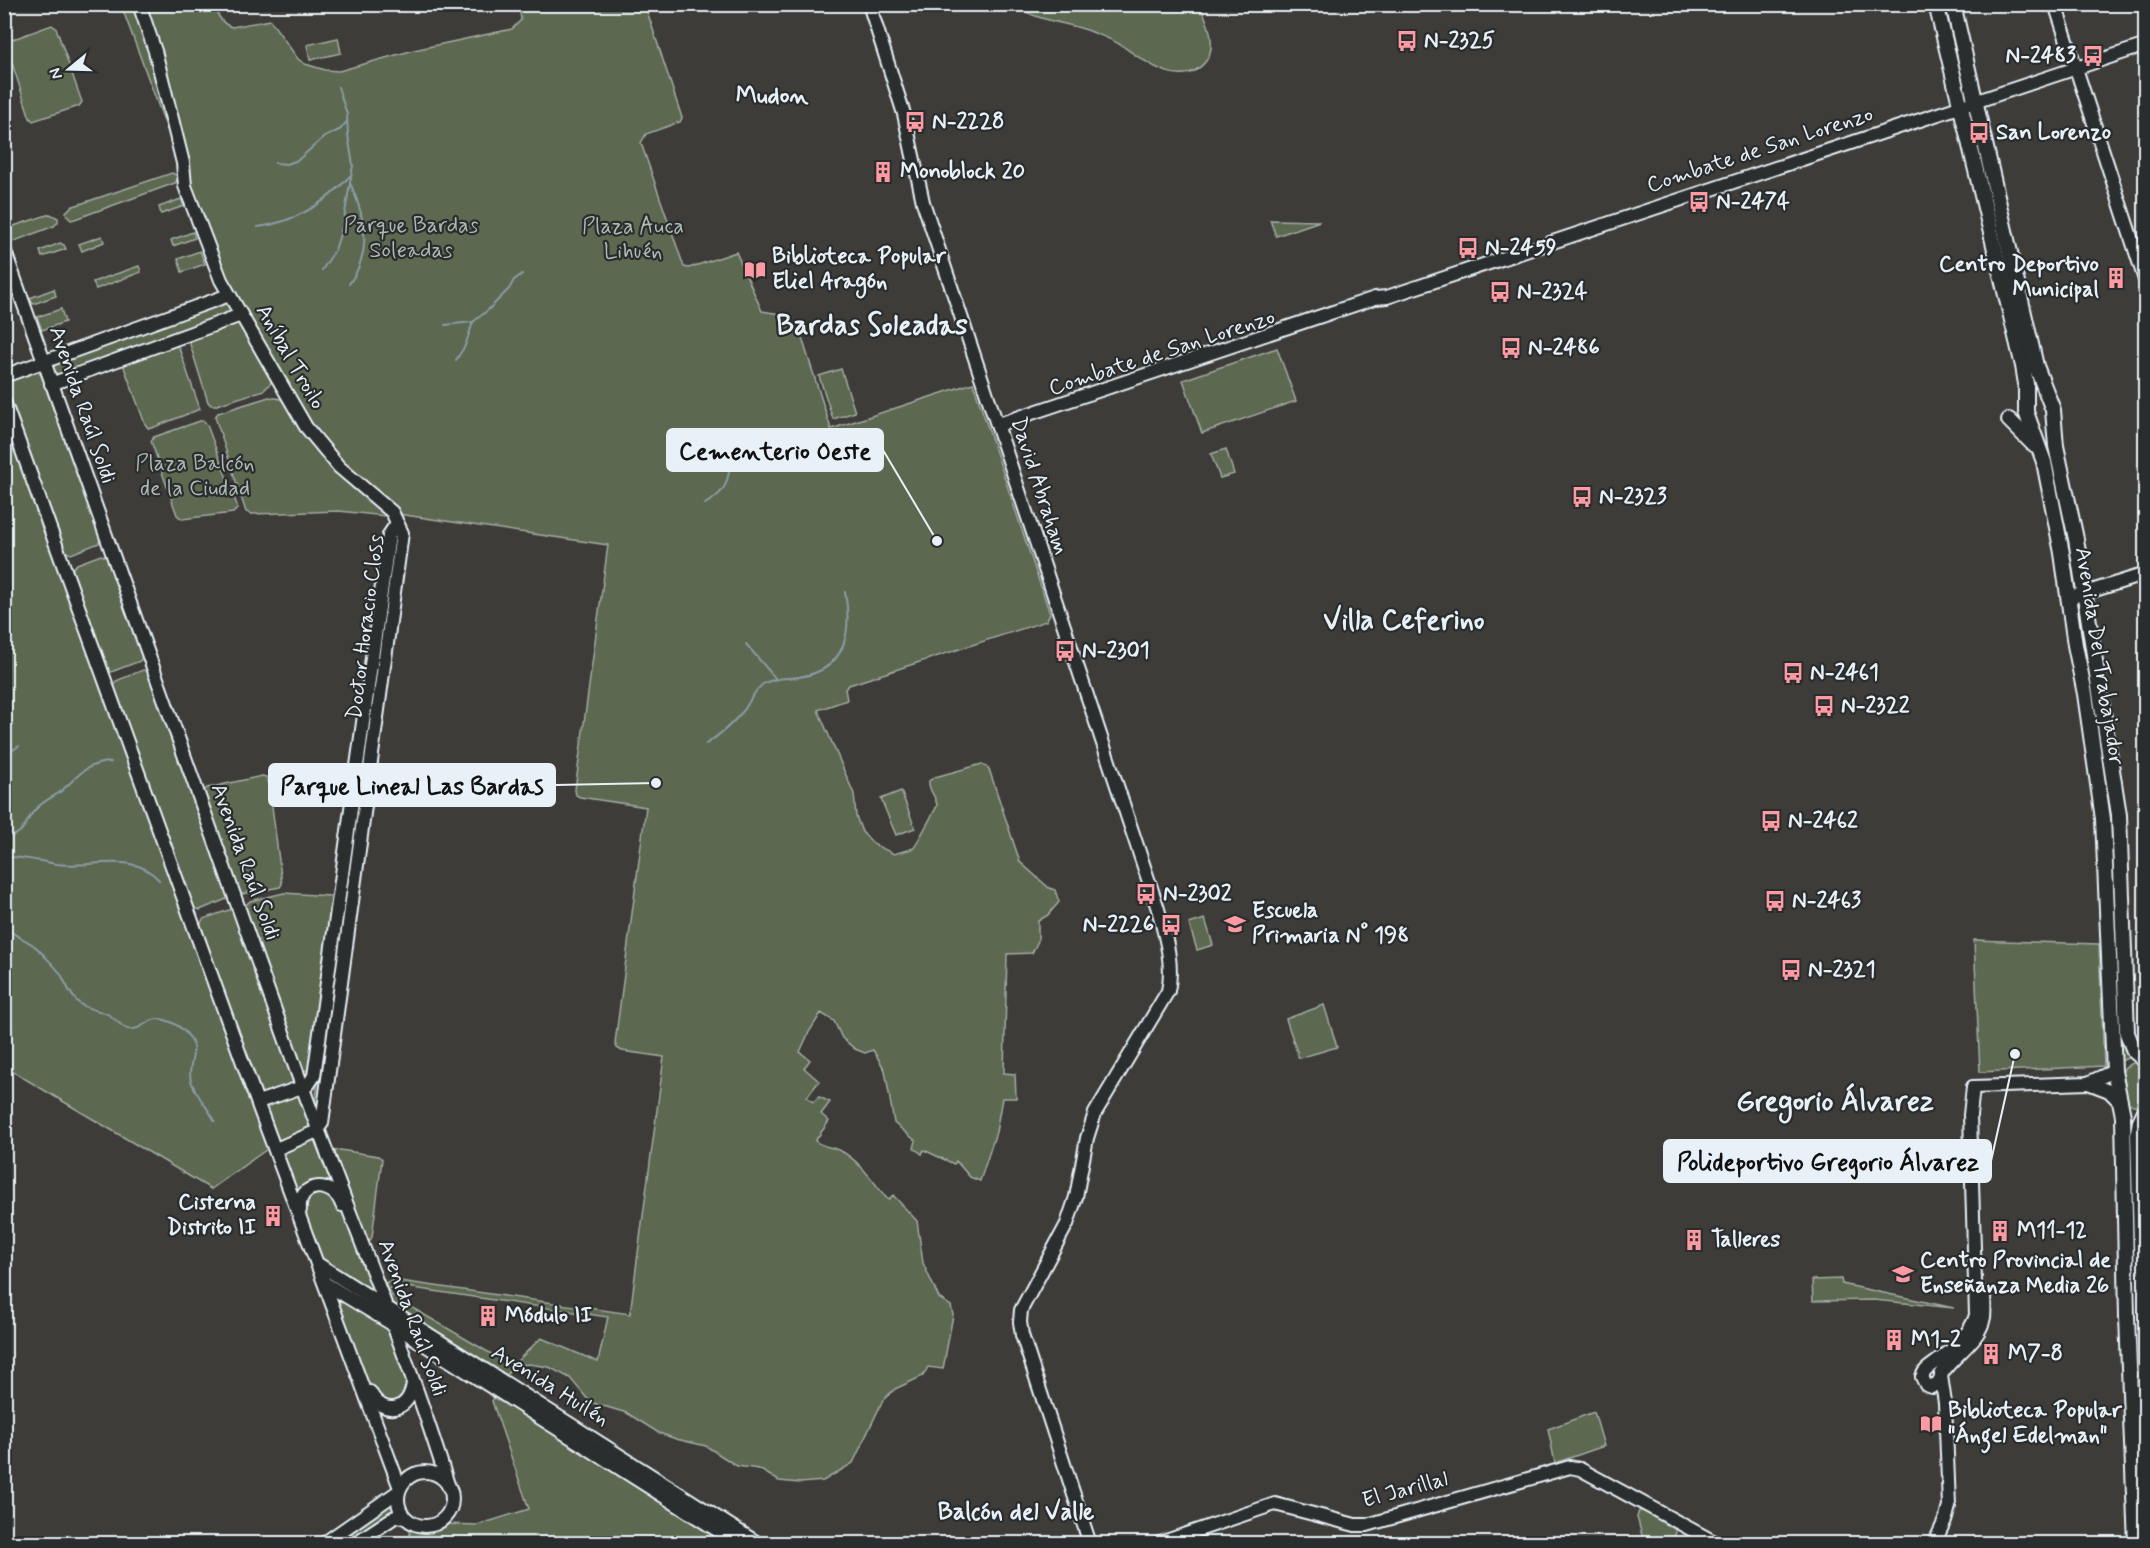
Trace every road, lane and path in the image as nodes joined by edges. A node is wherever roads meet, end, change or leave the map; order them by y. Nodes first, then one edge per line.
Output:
1 (139, 4) edge
2 (869, 4) edge
3 (1936, 4) edge
4 (1953, 4) edge
5 (2055, 4) edge
6 (2145, 45) edge
7 (2076, 68) junction
8 (1976, 102) junction
9 (1961, 105) junction
10 (4, 249) edge
11 (2145, 283) edge
12 (229, 295) junction
13 (241, 315) junction
14 (44, 362) junction
15 (4, 376) edge
16 (51, 384) junction
17 (4, 401) edge
18 (2051, 401) junction
19 (2026, 404) junction
20 (2054, 418) junction
21 (2009, 420) dead end
22 (998, 427) junction
23 (2031, 434) junction
24 (2057, 451) junction
25 (397, 523) junction
26 (2145, 574) edge
27 (2085, 594) junction
28 (2069, 598) junction
29 (2145, 1060) edge
30 (2114, 1071) junction
31 (2088, 1083) junction
32 (303, 1086) junction
33 (1973, 1087) junction
34 (2120, 1101) junction
35 (258, 1102) junction
36 (2145, 1108) edge
37 (319, 1129) junction
38 (276, 1149) junction
39 (301, 1217) junction
40 (354, 1223) junction
41 (318, 1264) junction
42 (326, 1284) junction
43 (386, 1307) junction
44 (392, 1324) junction
45 (416, 1338) junction
46 (403, 1354) junction
47 (357, 1370) junction
48 (1941, 1377) junction
49 (413, 1381) junction
50 (2145, 1426) edge
51 (448, 1488) junction
52 (400, 1489) junction
53 (406, 1518) junction
54 (1934, 1542) edge
55 (323, 1544) edge
56 (354, 1544) edge
57 (739, 1544) edge
58 (759, 1544) edge
59 (1090, 1544) edge
60 (1157, 1544) edge
61 (1718, 1544) edge
62 (2136, 1544) edge

1 - 12 main road, Aníbal Troilo
2 - 22 main road, David Abraham
3 - 9 main road
4 - 8 main road, Avenida Del Trabajador
5 - 7 main road
6 - 7 main road, Combate de San Lorenzo
7 - 8 main road, Combate de San Lorenzo
7 - 11 main road
8 - 9 main road, Combate de San Lorenzo
8 - 18 main road, Avenida Del Trabajador
9 - 19 main road
9 - 22 main road, Combate de San Lorenzo
10 - 14 main road, Avenida Raúl Soldi
12 - 13 main road, Aníbal Troilo
12 - 14 main road
13 - 16 main road
13 - 25 main road, Aníbal Troilo
14 - 15 main road
14 - 16 main road, Avenida Raúl Soldi
16 - 32 main road, Avenida Raúl Soldi
17 - 35 main road
18 - 19 main road
18 - 20 main road, Avenida Del Trabajador
19 - 23 main road
20 - 23 main road
20 - 24 main road, Avenida Del Trabajador
21 - 23 main road
22 - 59 main road, David Abraham
23 - 24 main road
23 - 28 main road, Avenida Del Trabajador
24 - 27 main road, Avenida Del Trabajador
25 - 32 main road, Doctor Horacio Closs
25 - 37 main road, Doctor Horacio Closs
26 - 27 main road
27 - 28 main road
27 - 29 main road, Avenida Del Trabajador
28 - 30 main road, Avenida Del Trabajador
29 - 30 main road
30 - 31 main road
30 - 34 main road, Avenida Del Trabajador
31 - 33 main road
31 - 34 main road
32 - 35 main road
32 - 37 main road, Avenida Raúl Soldi
33 - 48 main road
33 - 48 main road
34 - 36 main road
34 - 62 main road, Avenida Del Trabajador
35 - 38 main road
36 - 50 main road
37 - 38 main road
37 - 40 main road, Avenida Raúl Soldi
38 - 39 main road
39 - 40 main road
39 - 41 main road
40 - 43 main road, Avenida Raúl Soldi
41 - 42 main road
41 - 43 main road, Avenida Huilén
42 - 44 main road, Avenida Huilén
42 - 47 main road
43 - 44 main road, Avenida Raúl Soldi
43 - 58 main road, Avenida Huilén
44 - 45 main road, Avenida Huilén
44 - 46 main road, Avenida Raúl Soldi
45 - 46 main road
45 - 57 main road, Avenida Huilén
46 - 49 main road, Avenida Raúl Soldi
47 - 49 main road
47 - 52 main road
48 - 54 main road
49 - 51 main road, Avenida Raúl Soldi
51 - 52 main road
51 - 53 main road
52 - 53 main road
52 - 55 main road
53 - 56 main road
60 - 61 main road, El Jarillal

